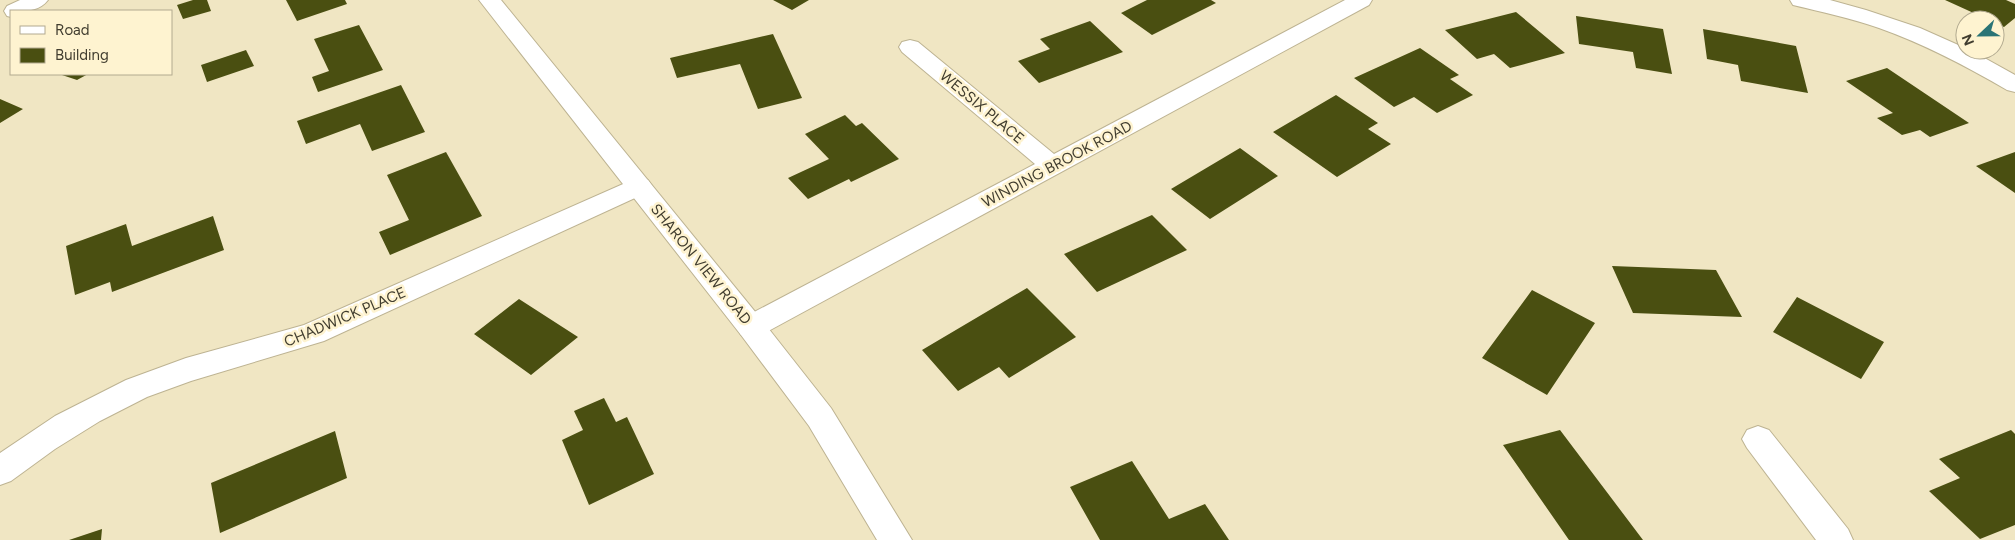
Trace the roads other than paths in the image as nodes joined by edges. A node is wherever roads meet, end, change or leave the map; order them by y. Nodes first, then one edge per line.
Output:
1 (37, 0) edge
2 (490, 0) edge
3 (1361, 0) edge
4 (1802, 0) edge
5 (17, 10) edge
6 (910, 47) dead end
7 (2015, 85) edge
8 (1054, 166) junction
9 (639, 186) junction
10 (751, 327) junction
11 (1758, 439) dead end
12 (0, 471) edge
13 (896, 540) edge
14 (1836, 540) edge

1 - 5 street
2 - 9 street, SHARON VIEW ROAD
3 - 8 street, WINDING BROOK ROAD
4 - 7 street
6 - 8 street, WESSIX PLACE
8 - 10 street, WINDING BROOK ROAD
9 - 10 street, SHARON VIEW ROAD
9 - 12 street, CHADWICK PLACE
10 - 13 street, SHARON VIEW ROAD
11 - 14 street

